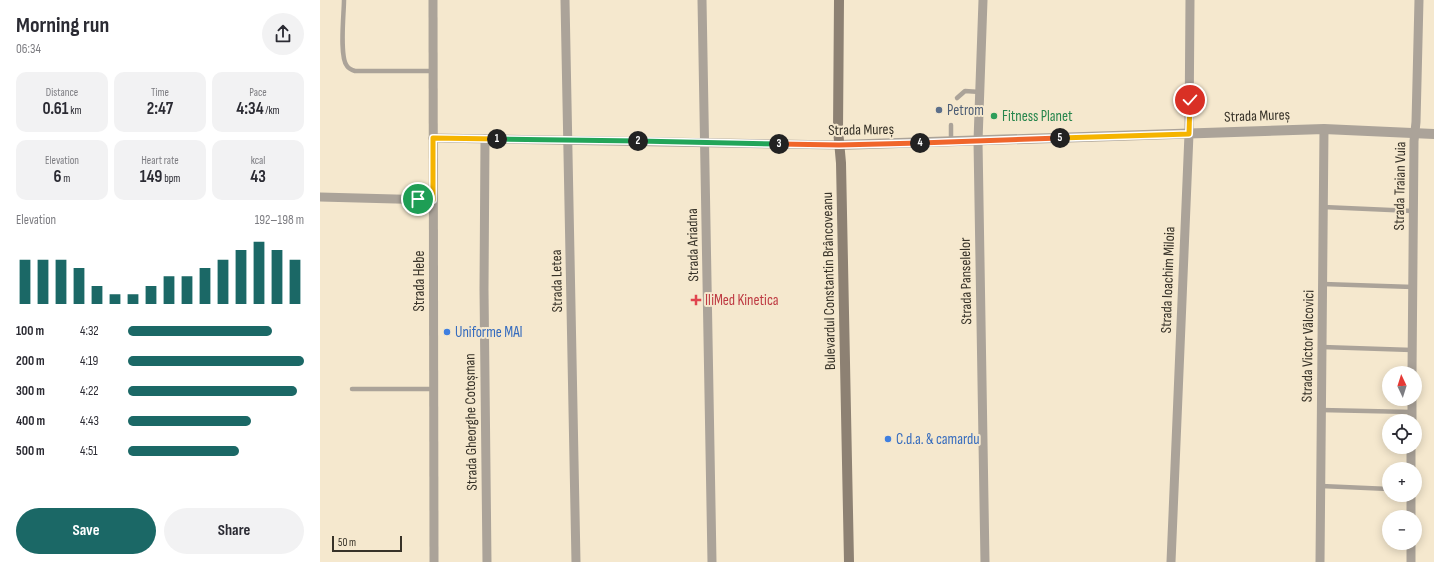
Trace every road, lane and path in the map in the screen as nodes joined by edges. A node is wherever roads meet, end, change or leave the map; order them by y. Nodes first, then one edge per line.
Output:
1 (344, 0) edge
2 (433, 0) edge
3 (565, 0) edge
4 (702, 0) edge
5 (839, 0) edge
6 (983, 0) edge
7 (1190, 0) edge
8 (1419, 0) edge
9 (433, 71) junction
10 (980, 92) junction
11 (957, 98) dead end
12 (951, 125) dead end
13 (1324, 129) junction
14 (1189, 134) junction
15 (1415, 134) junction
16 (1434, 134) edge
17 (433, 138) junction
18 (485, 139) junction
19 (568, 140) junction
20 (951, 142) junction
21 (978, 142) junction
22 (705, 143) junction
23 (839, 145) junction
24 (320, 197) edge
25 (433, 200) junction
26 (1323, 207) junction
27 (1414, 211) junction
28 (1323, 284) junction
29 (1413, 287) junction
30 (1322, 347) junction
31 (1412, 350) junction
32 (1412, 366) edge
33 (352, 389) dead end
34 (433, 390) junction
35 (1322, 410) junction
36 (1382, 415) edge
37 (1321, 486) junction
38 (1382, 488) edge
39 (1411, 550) edge
40 (434, 562) edge
41 (487, 562) edge
42 (576, 562) edge
43 (712, 562) edge
44 (849, 562) edge
45 (985, 562) edge
46 (1172, 562) edge
47 (1320, 562) edge
48 (1411, 562) edge

1 - 9 lane
2 - 9 street, Strada Hebe
3 - 19 street, Strada Letea
4 - 22 street, Strada Ariadna
5 - 23 main road, Bulevardul Constantin Brâncoveanu
6 - 10 street, Strada Panselelor
7 - 14 street, Strada Ioachim Miloia
8 - 15 street, Strada Traian Vuia
9 - 17 street, Strada Hebe
10 - 11 lane
10 - 21 street, Strada Panselelor
12 - 20 lane
13 - 14 street, Strada Mureș
13 - 15 street, Strada Mureș
13 - 26 street, Strada Victor Vâlcovici
14 - 21 street, Strada Mureș
14 - 46 street, Strada Ioachim Miloia
15 - 16 street, Strada Mureș
15 - 27 street, Strada Traian Vuia
17 - 18 street, Strada Mureș
17 - 25 street, Strada Hebe
18 - 19 street, Strada Mureș
18 - 41 street, Strada Gheorghe Cotoșman
19 - 22 street, Strada Mureș
19 - 42 street, Strada Letea
20 - 21 street, Strada Mureș
20 - 23 street, Strada Mureș
21 - 45 street, Strada Panselelor
22 - 23 street, Strada Mureș
22 - 43 street, Strada Ariadna
23 - 44 main road, Bulevardul Constantin Brâncoveanu
24 - 25 street
25 - 34 street, Strada Hebe
26 - 27 lane
26 - 28 street, Strada Victor Vâlcovici
27 - 29 street, Strada Traian Vuia
28 - 29 lane
28 - 30 street, Strada Victor Vâlcovici
29 - 31 street, Strada Traian Vuia
30 - 31 lane
30 - 35 street, Strada Victor Vâlcovici
31 - 32 street, Strada Traian Vuia
33 - 34 lane
34 - 40 street, Strada Hebe
35 - 36 lane
35 - 37 street, Strada Victor Vâlcovici
37 - 38 lane
37 - 47 street, Strada Victor Vâlcovici
39 - 48 street

